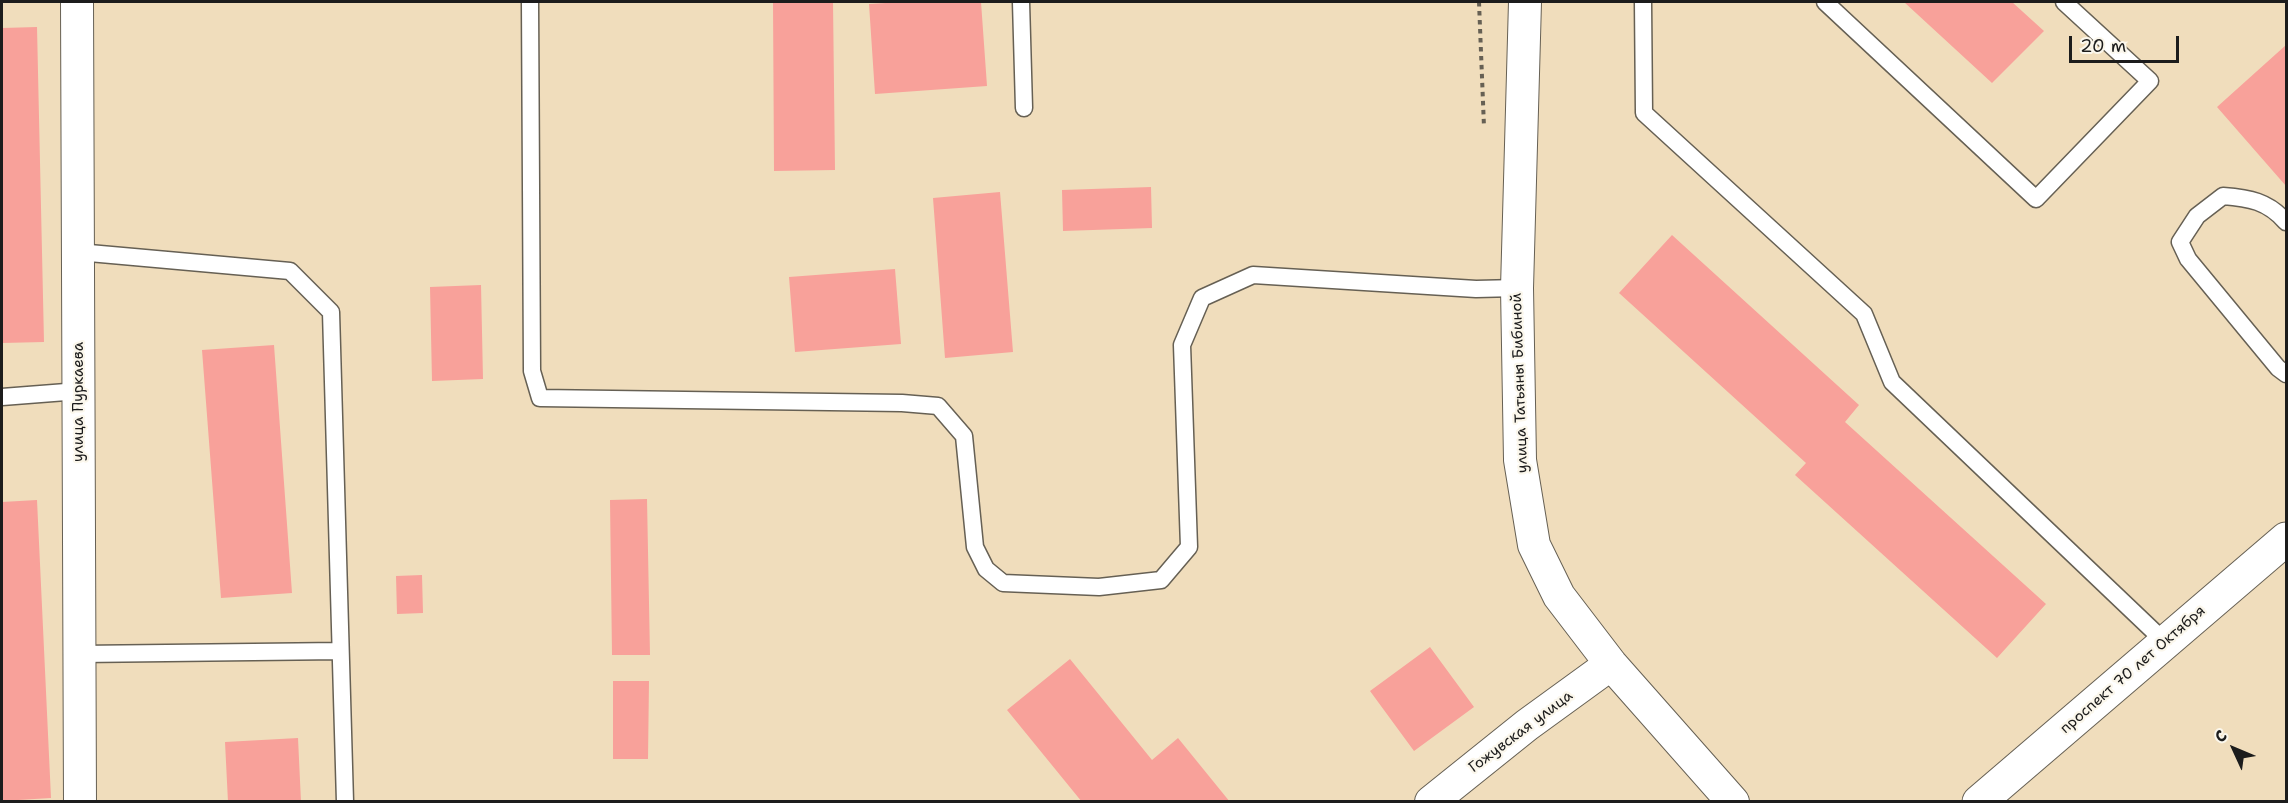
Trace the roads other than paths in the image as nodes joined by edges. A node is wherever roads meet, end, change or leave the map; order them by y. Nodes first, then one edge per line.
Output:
1 (77, 2) edge
2 (530, 2) edge
3 (1021, 2) edge
4 (1525, 2) edge
5 (1643, 2) edge
6 (1825, 2) edge
7 (2064, 2) edge
8 (1024, 108) dead end
9 (2286, 222) edge
10 (78, 252) junction
11 (1517, 288) junction
12 (2286, 374) edge
13 (79, 392) junction
14 (2, 397) edge
15 (2286, 539) edge
16 (2165, 642) junction
17 (340, 651) junction
18 (80, 654) junction
19 (1611, 664) junction
20 (80, 801) edge
21 (345, 801) edge
22 (1431, 801) edge
23 (1733, 801) edge
24 (1979, 801) edge

1 - 10 street, улица Пуркаева
2 - 11 lane
3 - 8 lane
4 - 11 street, улица Татьяны Бибиной
5 - 16 lane
6 - 7 lane
9 - 12 lane
10 - 13 street, улица Пуркаева
10 - 17 lane
11 - 19 street, улица Татьяны Бибиной
13 - 14 lane
13 - 18 street, улица Пуркаева
15 - 16 main road, проспект 70 лет Октября
16 - 24 main road, проспект 70 лет Октября
17 - 18 lane
17 - 21 lane
18 - 20 street, улица Пуркаева
19 - 22 street, Гожувская улица
19 - 23 street, улица Татьяны Бибиной

